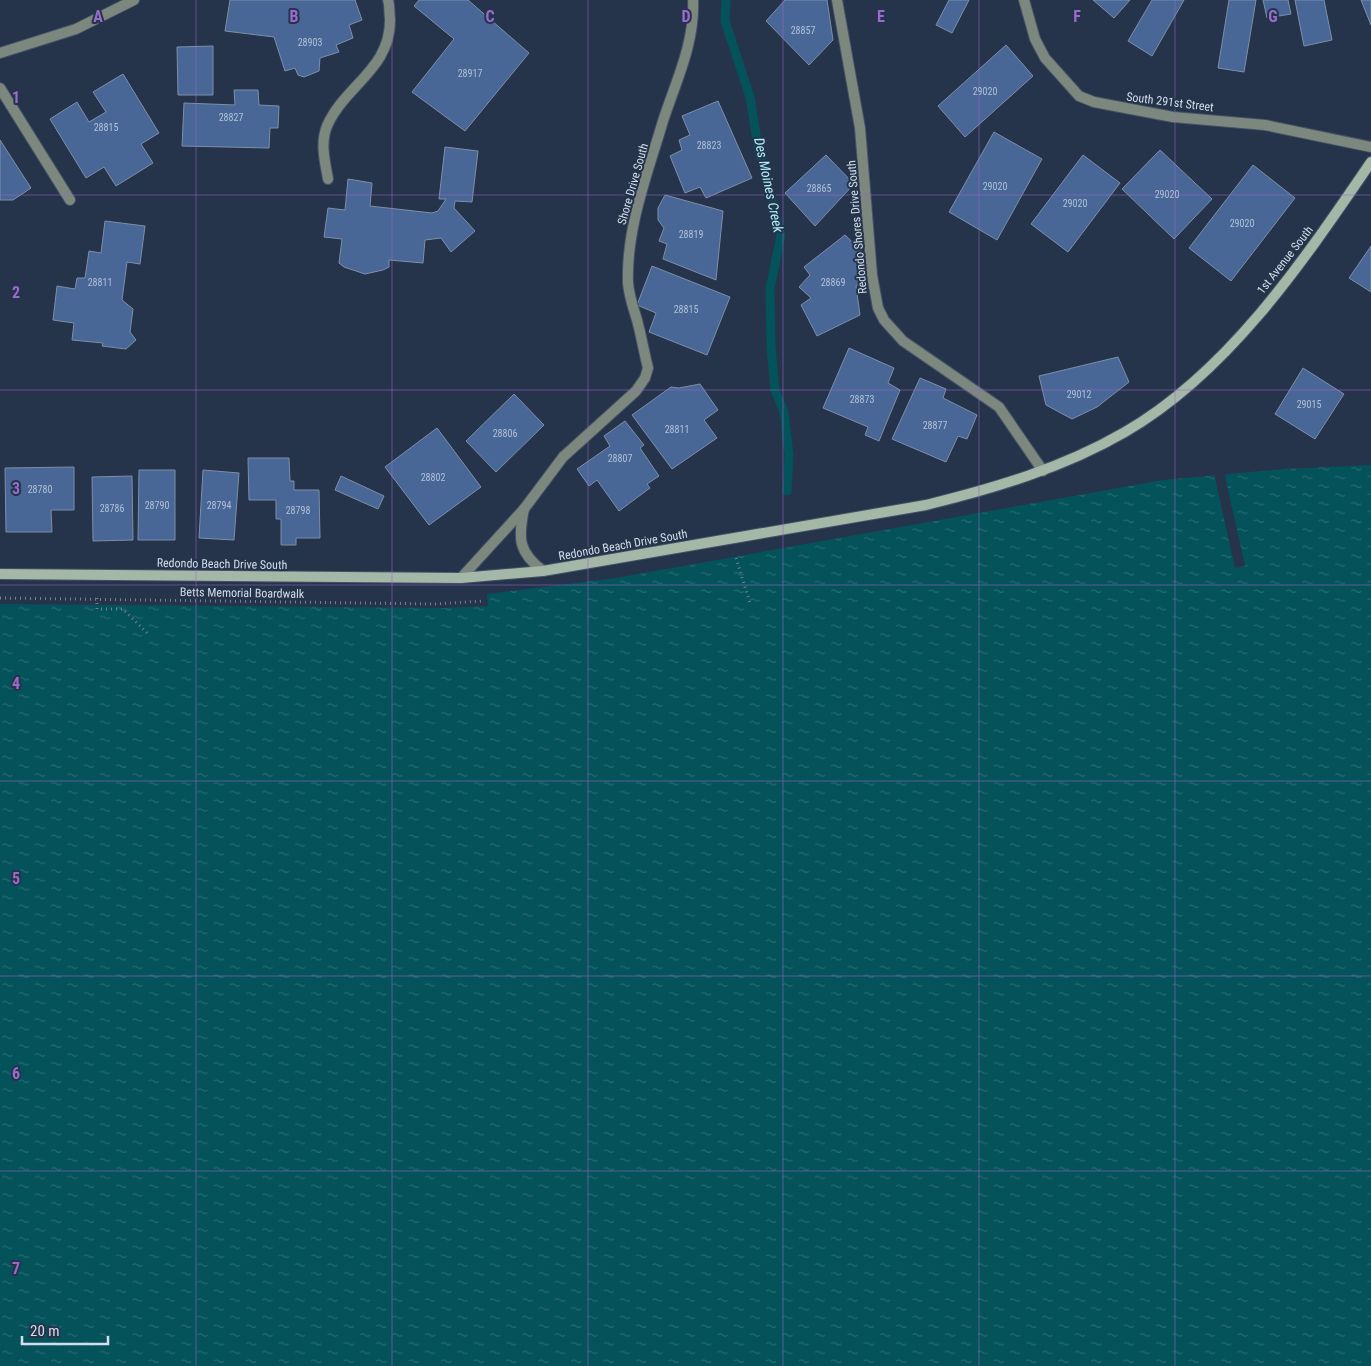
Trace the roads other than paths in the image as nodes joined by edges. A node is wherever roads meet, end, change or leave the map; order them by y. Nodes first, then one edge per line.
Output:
1 (134, 0) edge
2 (388, 0) edge
3 (693, 0) edge
4 (838, 0) edge
5 (1024, 0) edge
6 (0, 53) edge
7 (0, 88) edge
8 (1371, 147) edge
9 (1371, 162) edge
10 (328, 179) dead end
11 (70, 200) dead end
12 (1211, 366) joint
13 (1043, 471) junction
14 (524, 509) junction
15 (543, 572) junction
16 (0, 574) edge
17 (461, 578) junction

1 - 6 street
2 - 10 street
3 - 14 street, Shore Drive South
4 - 13 street, Redondo Shores Drive South
5 - 8 street, South 291st Street
7 - 11 street
9 - 12 street, 1st Avenue South
12 - 13 street, Redondo Beach Drive South
13 - 15 street, Redondo Beach Drive South
14 - 15 street, Shore Drive South
14 - 17 street, Shore Drive South
15 - 17 street, Redondo Beach Drive South
16 - 17 street, Redondo Beach Drive South

